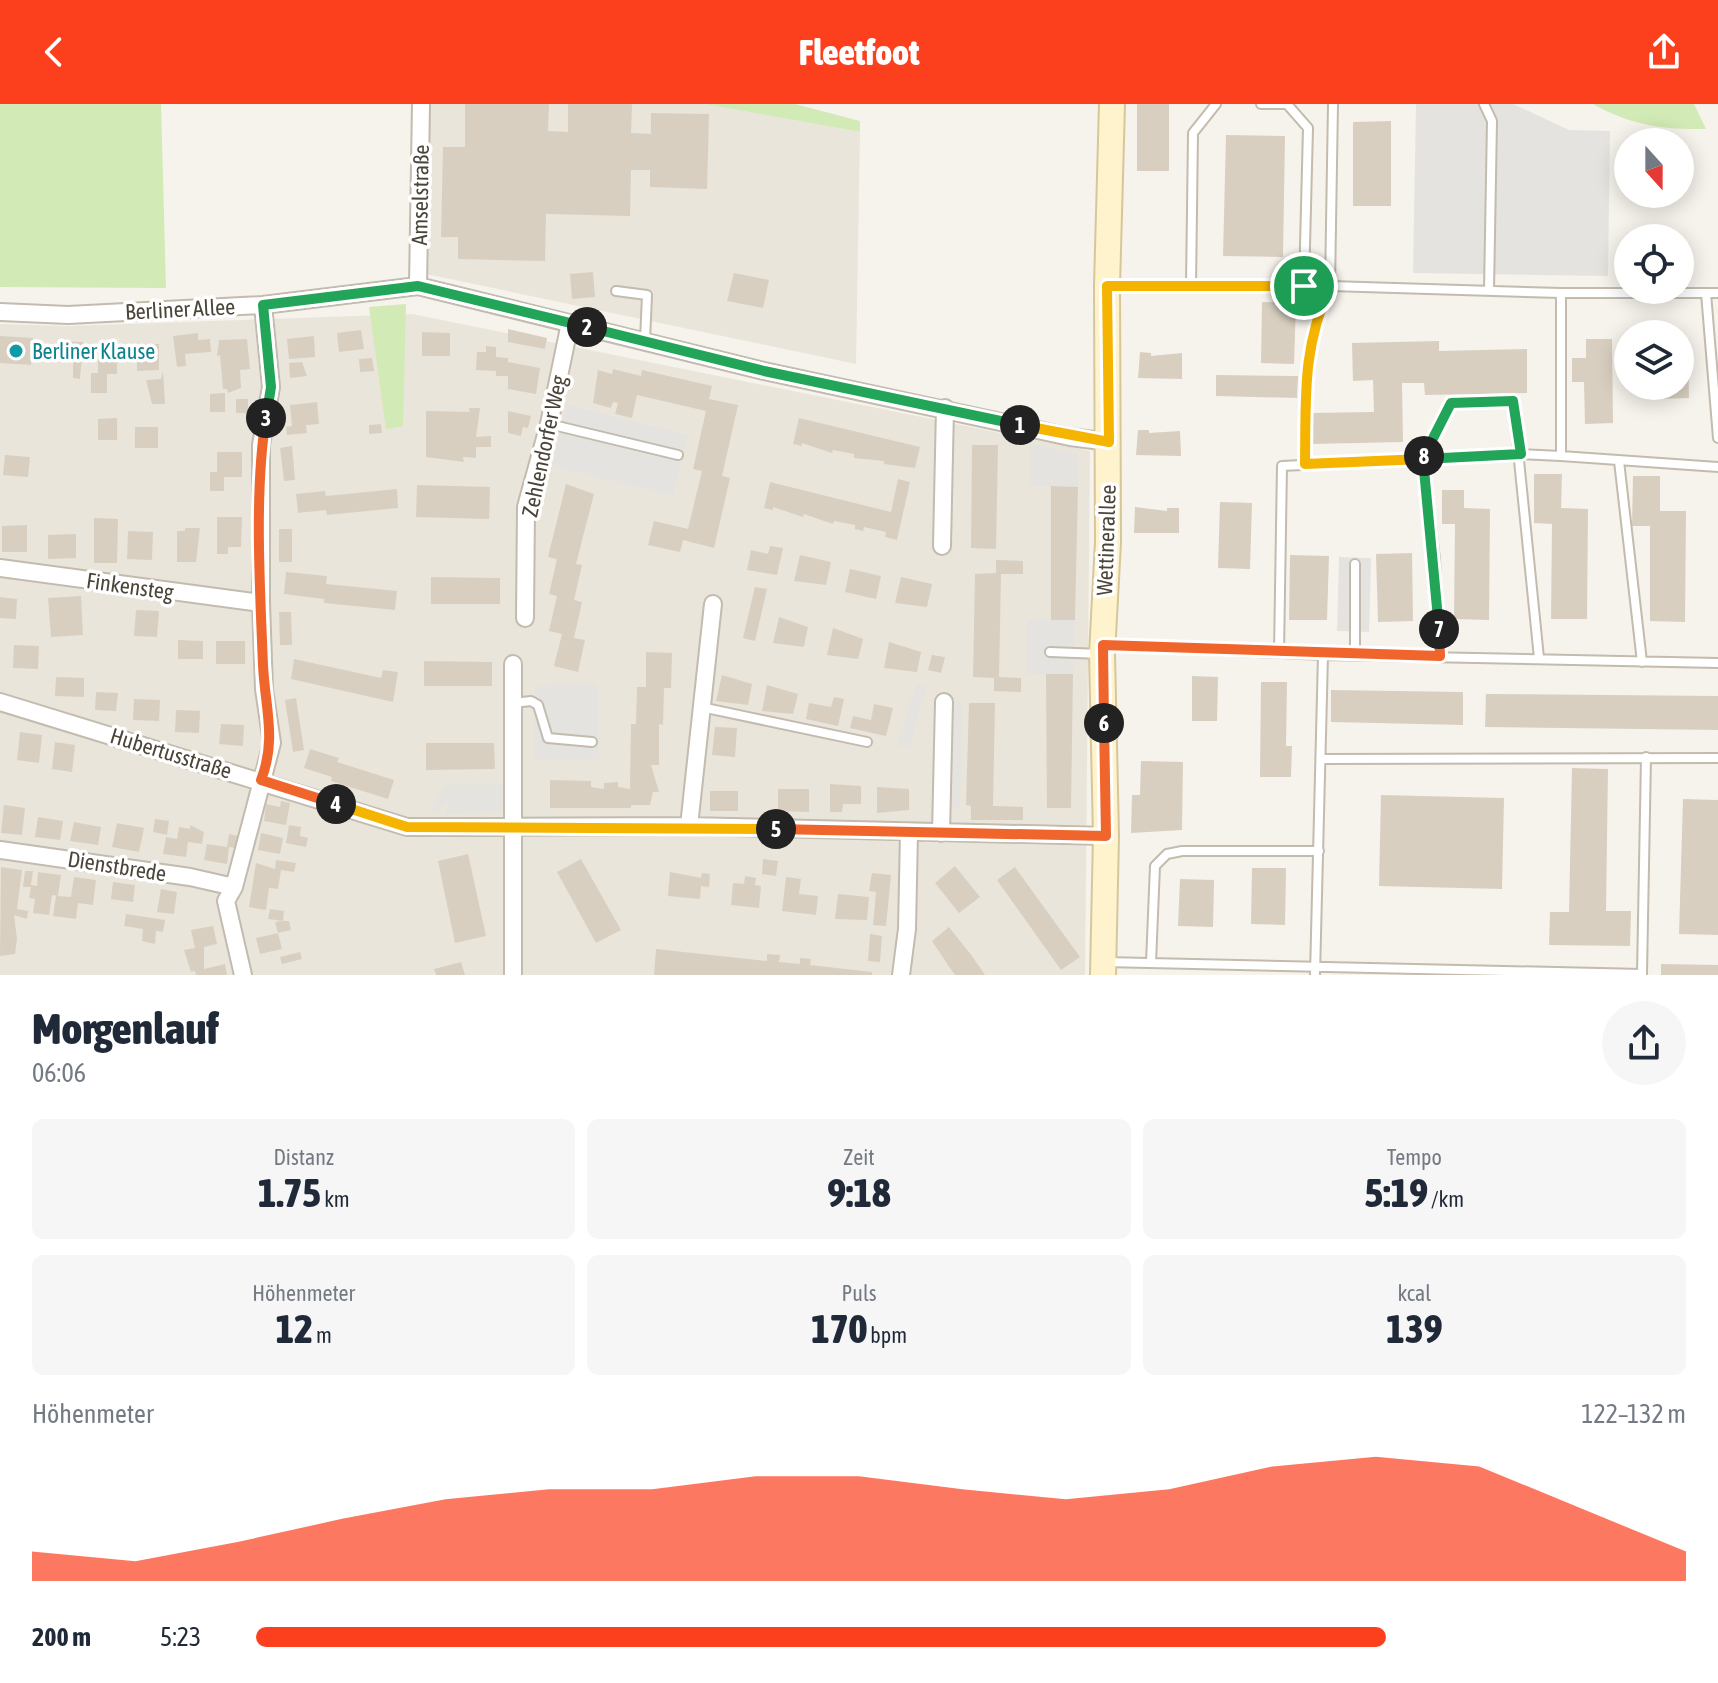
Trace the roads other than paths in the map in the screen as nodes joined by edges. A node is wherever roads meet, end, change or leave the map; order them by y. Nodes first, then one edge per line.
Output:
1 (421, 104) edge
2 (1112, 104) edge
3 (1216, 104) edge
4 (1261, 104) edge
5 (1333, 104) edge
6 (1484, 104) edge
7 (418, 286) junction
8 (1107, 286) junction
9 (1191, 286) junction
10 (1304, 286) junction
11 (1330, 286) junction
12 (616, 291) dead end
13 (1489, 291) junction
14 (1561, 293) junction
15 (1706, 293) junction
16 (1718, 293) edge
17 (263, 305) junction
18 (0, 312) edge
19 (570, 323) junction
20 (645, 341) junction
21 (945, 408) junction
22 (549, 424) junction
23 (1718, 438) edge
24 (1109, 442) junction
25 (1521, 454) junction
26 (678, 455) dead end
27 (1561, 456) junction
28 (1423, 459) junction
29 (1619, 461) junction
30 (1305, 464) junction
31 (1718, 467) edge
32 (942, 546) dead end
33 (1355, 564) dead end
34 (0, 568) edge
35 (261, 603) junction
36 (713, 604) dead end
37 (525, 618) dead end
38 (1102, 649) junction
39 (1050, 652) dead end
40 (1279, 653) junction
41 (1355, 654) junction
42 (1323, 655) junction
43 (1440, 656) junction
44 (1539, 658) junction
45 (1642, 662) junction
46 (1718, 663) edge
47 (513, 664) dead end
48 (0, 702) edge
49 (944, 702) dead end
50 (513, 703) junction
51 (700, 707) junction
52 (592, 742) dead end
53 (867, 742) dead end
54 (1646, 757) junction
55 (1718, 758) edge
56 (1322, 759) junction
57 (261, 780) junction
58 (689, 826) junction
59 (513, 829) junction
60 (909, 833) junction
61 (941, 833) junction
62 (1106, 836) junction
63 (0, 850) edge
64 (1319, 851) junction
65 (234, 887) junction
66 (1151, 963) junction
67 (1103, 968) edge
68 (1315, 971) edge
69 (1642, 974) edge
70 (243, 975) edge
71 (513, 975) edge
72 (901, 975) edge

1 - 7 street, Amselstraße
2 - 8 street, Wettinerallee
3 - 9 lane
4 - 10 lane
5 - 11 lane
6 - 13 lane
7 - 17 street, Berliner Allee
7 - 19 street, Berliner Allee
8 - 9 lane
8 - 24 street, Wettinerallee
9 - 10 lane
10 - 11 lane
11 - 13 lane
11 - 30 lane
12 - 20 lane
13 - 14 lane
14 - 15 lane
14 - 27 lane
15 - 16 lane
15 - 23 lane
17 - 18 street, Berliner Allee
17 - 35 street
19 - 20 street, Berliner Allee
19 - 22 street, Zehlendorfer Weg
20 - 21 street, Berliner Allee
21 - 24 street, Berliner Allee
21 - 32 street
22 - 26 lane
22 - 37 street, Zehlendorfer Weg
24 - 38 street, Wettinerallee
25 - 27 lane
25 - 28 lane
25 - 28 lane
25 - 44 lane
27 - 29 lane
28 - 30 lane
28 - 43 lane
29 - 31 lane
29 - 45 lane
30 - 40 lane
33 - 41 lane
34 - 35 street, Finkensteg
35 - 57 street
36 - 51 street
38 - 39 lane
38 - 40 lane
38 - 62 street, Wettinerallee
40 - 42 lane
41 - 42 lane
41 - 43 lane
42 - 56 lane
43 - 44 lane
44 - 45 lane
45 - 46 lane
47 - 50 street
48 - 57 street, Hubertusstraße
49 - 61 street
50 - 52 lane
50 - 59 street
51 - 53 lane
51 - 58 street
54 - 55 lane
54 - 56 lane
54 - 69 lane
56 - 64 lane
57 - 59 street, Hubertusstraße
57 - 65 street
58 - 59 street, Hubertusstraße
58 - 60 street, Hubertusstraße
59 - 71 street
60 - 61 street, Hubertusstraße
60 - 72 street
61 - 62 street, Hubertusstraße
62 - 67 street, Wettinerallee
63 - 65 street, Dienstbrede
64 - 66 lane
64 - 68 lane
65 - 70 street
66 - 67 lane
66 - 68 lane
68 - 69 lane

